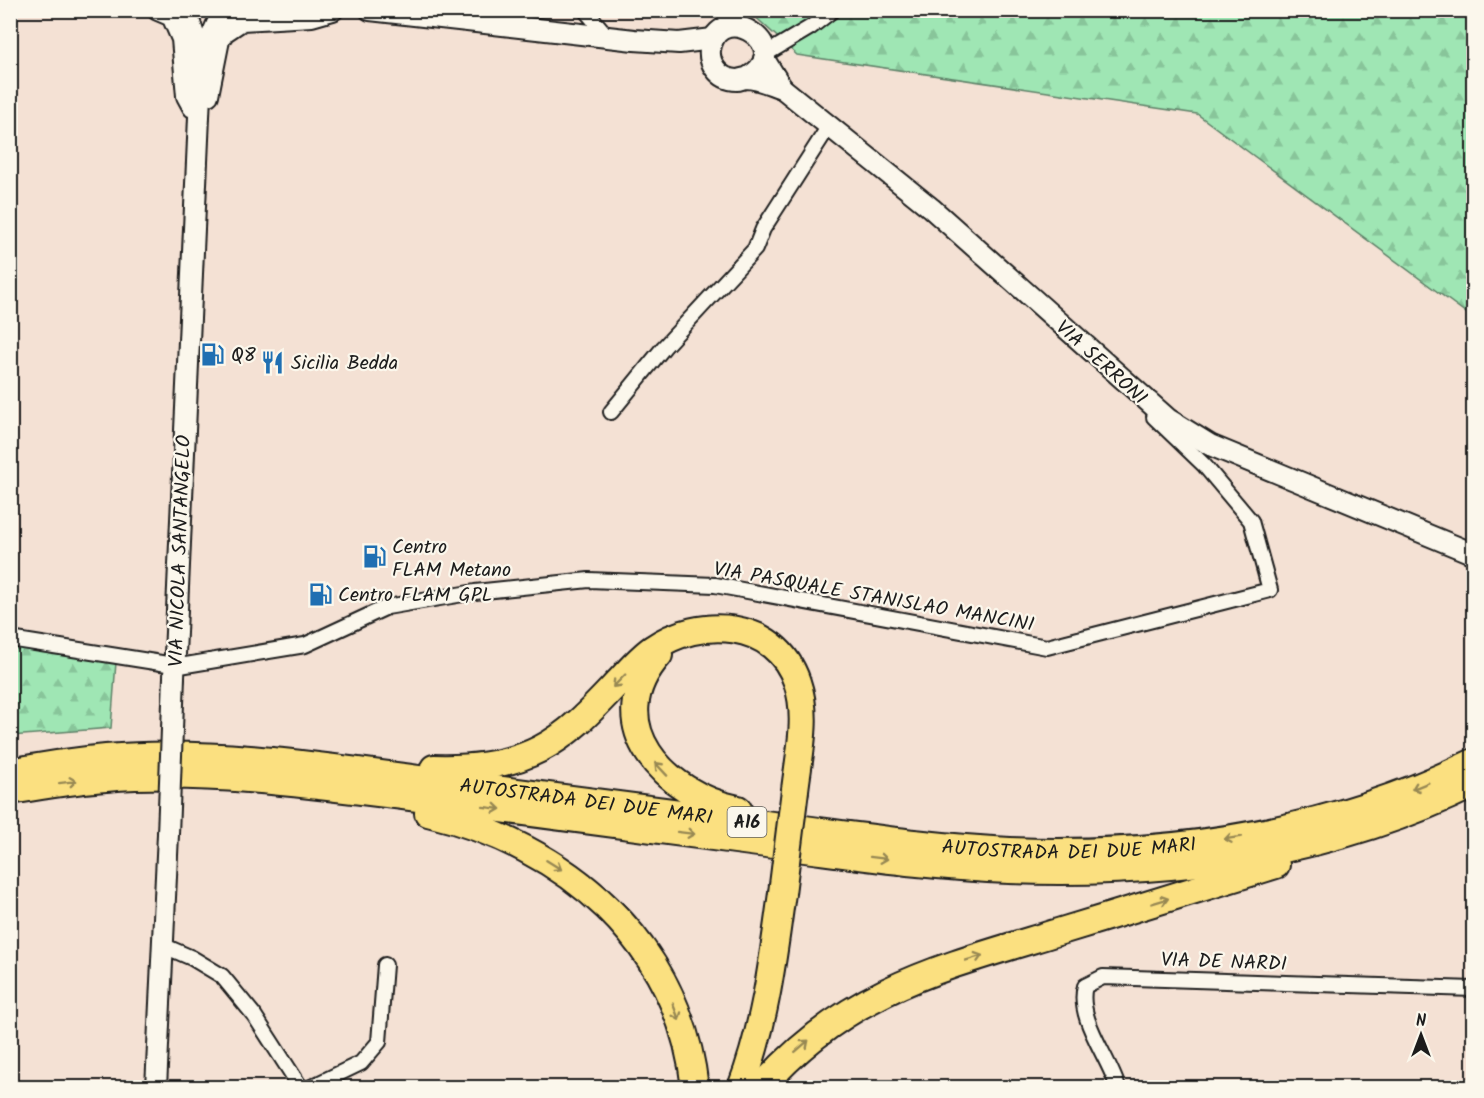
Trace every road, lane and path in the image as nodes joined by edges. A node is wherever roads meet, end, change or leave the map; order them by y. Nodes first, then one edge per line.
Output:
1 (158, 10) edge
2 (333, 10) edge
3 (370, 10) edge
4 (585, 10) edge
5 (832, 10) edge
6 (719, 11) edge
7 (226, 12) edge
8 (186, 14) edge
9 (741, 25) junction
10 (715, 36) junction
11 (609, 37) junction
12 (679, 43) junction
13 (767, 48) junction
14 (711, 61) junction
15 (201, 72) junction
16 (747, 78) junction
17 (782, 88) junction
18 (199, 117) junction
19 (829, 126) junction
20 (611, 412) dead end
21 (1168, 426) junction
22 (1473, 554) edge
23 (682, 634) junction
24 (10, 639) edge
25 (174, 671) junction
26 (1473, 762) edge
27 (10, 768) edge
28 (10, 772) edge
29 (109, 777) junction
30 (1473, 784) edge
31 (10, 791) edge
32 (1473, 796) edge
33 (1105, 851) junction
34 (162, 945) junction
35 (385, 965) dead end
36 (1473, 989) edge
37 (156, 1088) edge
38 (301, 1088) edge
39 (309, 1088) edge
40 (695, 1088) edge
41 (741, 1088) edge
42 (761, 1088) edge
43 (1118, 1088) edge

1 - 18 main road
2 - 18 main road
3 - 11 main road, VIA SERRONI
4 - 11 street
5 - 13 street
6 - 9 street
6 - 10 street
7 - 8 main road, VIA NICOLA SANTANGELO
7 - 15 main road
8 - 15 main road, VIA NICOLA SANTANGELO
9 - 10 main road, VIA SERRONI
9 - 13 main road, VIA SERRONI
10 - 12 main road, VIA SERRONI
10 - 14 main road
11 - 12 main road, VIA SERRONI
12 - 14 main road, VIA SERRONI
13 - 16 main road
13 - 17 main road, VIA SERRONI
14 - 16 main road, VIA SERRONI
15 - 18 main road, VIA NICOLA SANTANGELO
16 - 17 main road, VIA SERRONI
17 - 19 main road, VIA SERRONI
18 - 25 main road, VIA NICOLA SANTANGELO
19 - 20 street
19 - 21 main road, VIA SERRONI
21 - 22 main road, VIA SERRONI
21 - 25 street, VIA PASQUALE STANISLAO MANCINI
23 -> 27 highway
33 -> 23 highway
23 - 41 highway, bridge
24 - 25 street
25 - 34 main road, VIA NICOLA SANTANGELO, bridge
26 -> 33 highway, AUTOSTRADA DEI DUE MARI / A16
28 - 33 highway, AUTOSTRADA DEI DUE MARI / A16
29 -> 30 highway, AUTOSTRADA DEI DUE MARI / A16
31 -> 29 highway, AUTOSTRADA DEI DUE MARI / A16
29 -> 40 highway
42 -> 32 highway
34 - 37 main road, VIA NICOLA SANTANGELO
34 - 38 street
35 - 39 street
36 - 43 street, VIA DE NARDI

